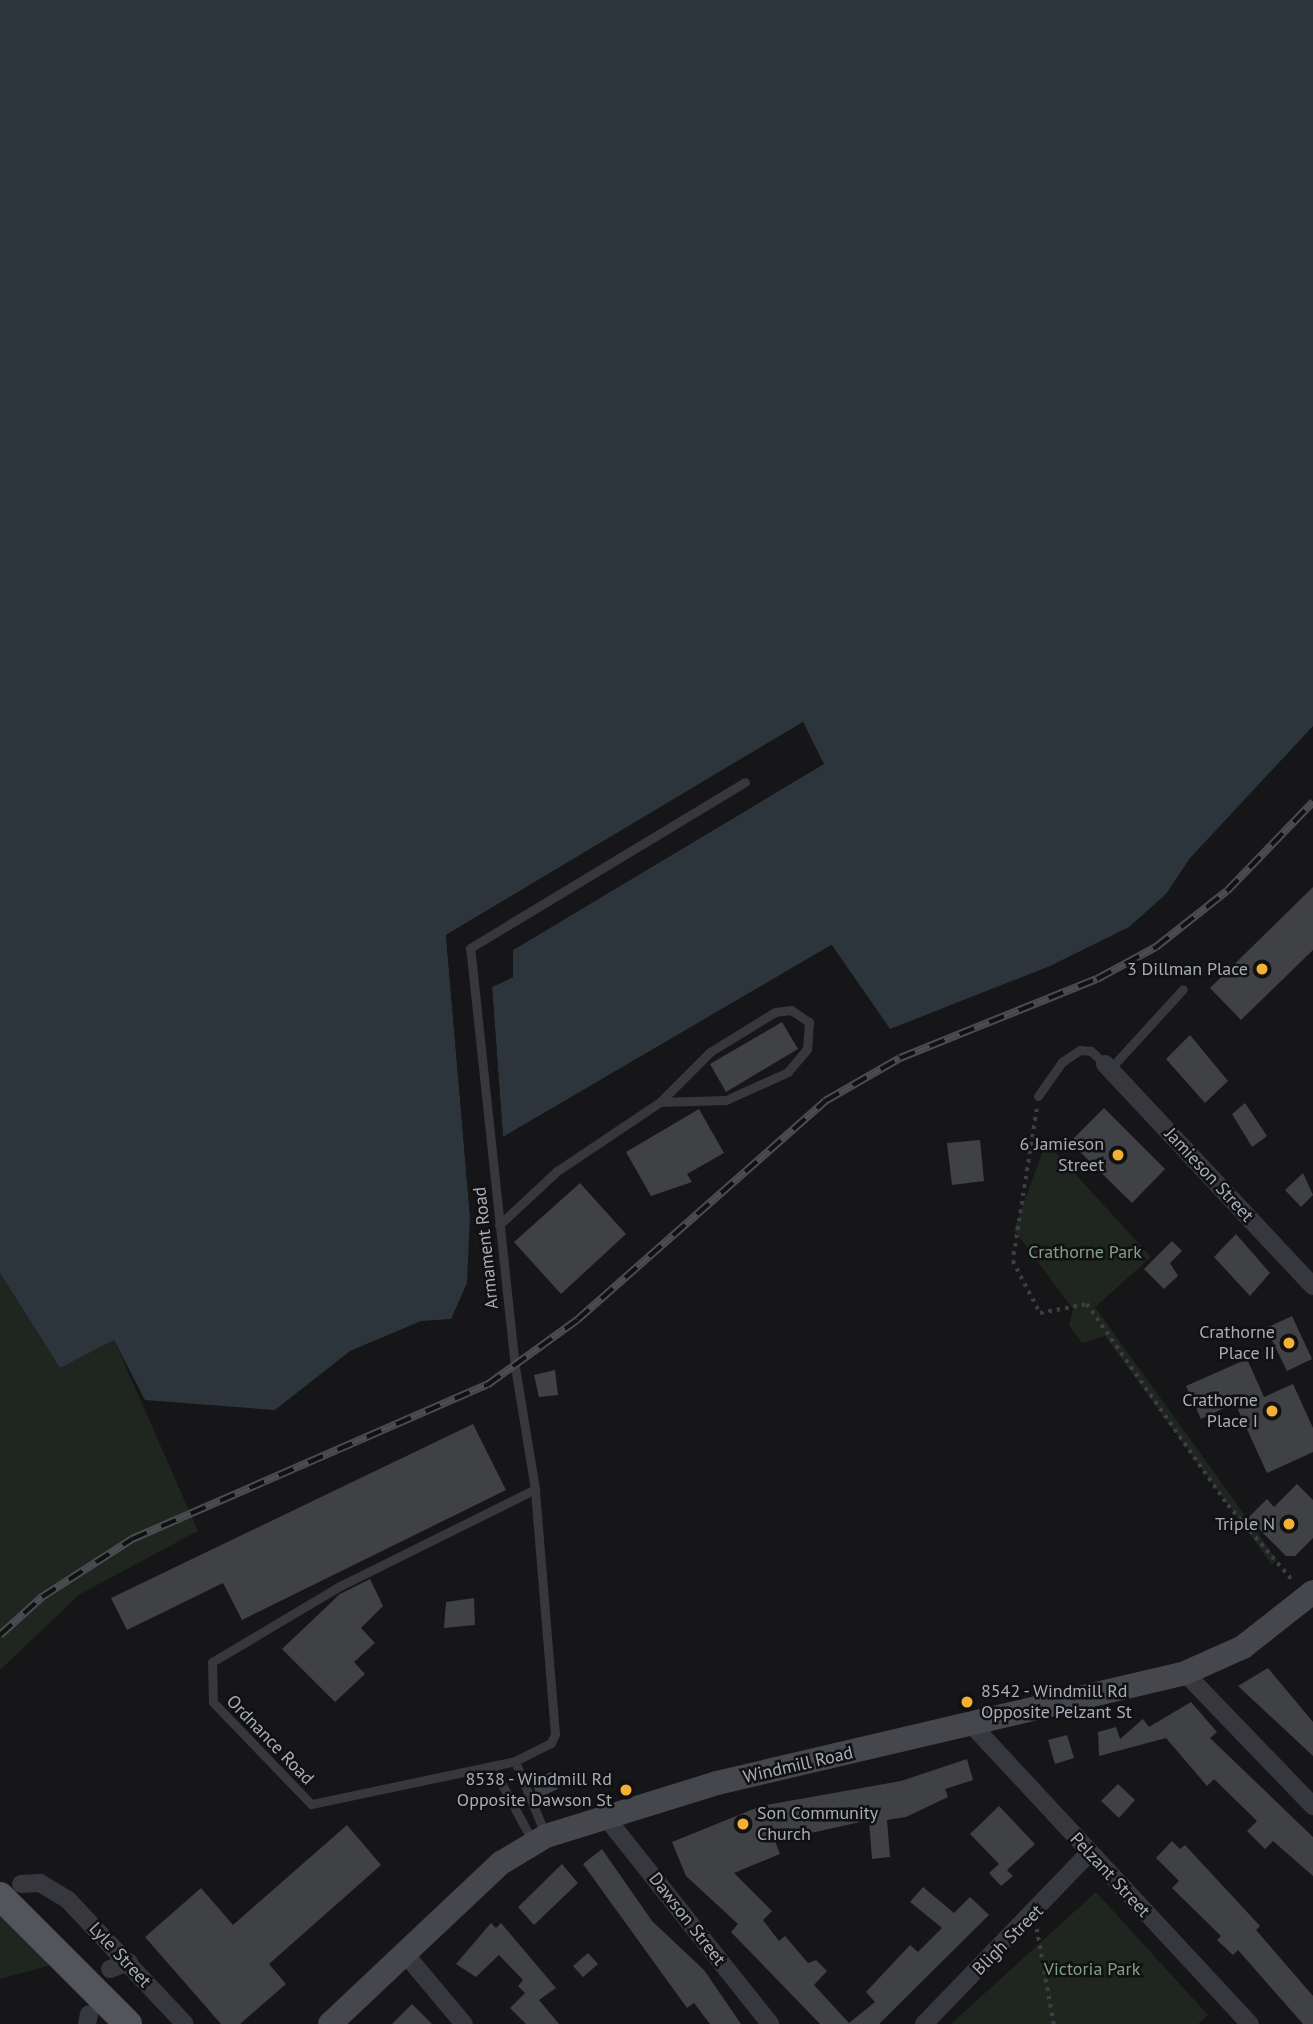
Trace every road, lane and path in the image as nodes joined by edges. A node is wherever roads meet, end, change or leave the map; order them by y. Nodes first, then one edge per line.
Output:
1 (745, 782) dead end
2 (1183, 989) dead end
3 (1108, 1067) junction
4 (1038, 1096) joint
5 (660, 1101) junction
6 (499, 1225) junction
7 (1313, 1286) edge
8 (535, 1489) junction
9 (1310, 1594) edge
10 (1185, 1673) junction
11 (972, 1725) junction
12 (515, 1761) junction
13 (492, 1766) junction
14 (1313, 1806) edge
15 (604, 1815) junction
16 (540, 1839) junction
17 (1089, 1853) junction
18 (10, 1890) edge
19 (1034, 1913) junction
20 (406, 1955) junction
21 (129, 1962) junction
22 (110, 1969) dead end
23 (1243, 2022) edge
24 (128, 2024) edge
25 (185, 2024) edge
26 (330, 2024) edge
27 (464, 2024) edge
28 (770, 2024) edge
29 (924, 2024) edge
30 (1054, 2024) edge

1 - 6 lane, Armament Road
2 - 3 lane
3 - 4 lane
3 - 7 street, Jamieson Street
4 - 9 path
5 - 5 lane
5 - 6 lane
6 - 8 lane, Armament Road
8 - 12 lane, Armament Road
8 - 13 lane, Ordnance Road
9 - 10 main road, Windmill Road
10 - 11 main road, Windmill Road
10 - 14 street
11 - 15 main road, Windmill Road
11 - 17 street, Pelzant Street
12 - 13 lane, Ordnance Road
12 - 16 lane
13 - 16 lane
15 - 16 main road, Windmill Road
15 - 28 street, Dawson Street
16 - 20 main road, Windmill Road
17 - 19 street, Bligh Street
17 - 23 street, Pelzant Street
18 - 21 street, Lyle Street
18 - 24 main road
19 - 29 street, Bligh Street
19 - 30 path
20 - 26 main road, Windmill Road
20 - 27 street
21 - 22 street
21 - 25 street, Lyle Street

